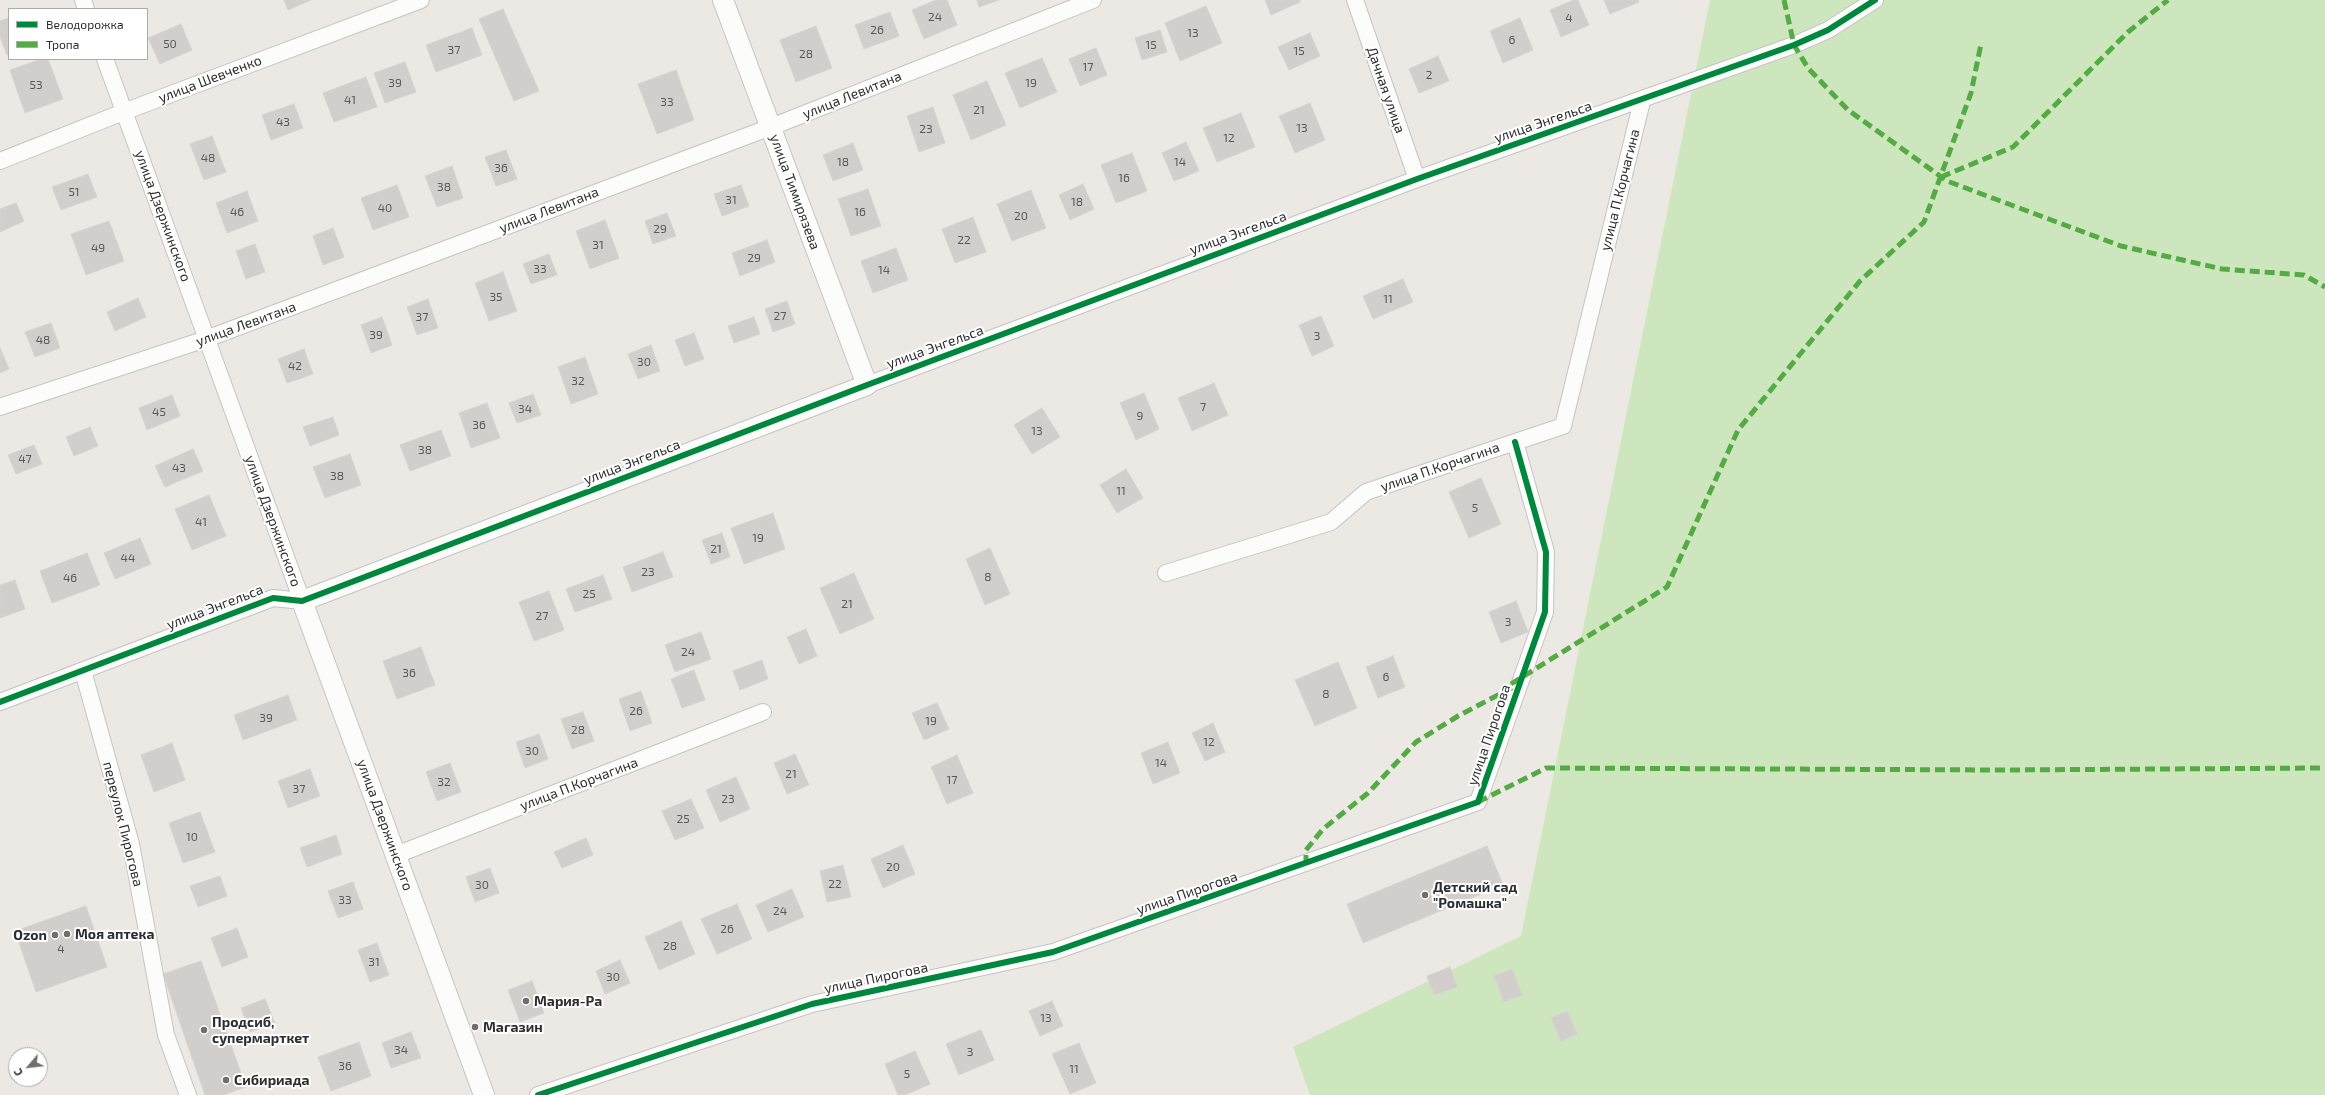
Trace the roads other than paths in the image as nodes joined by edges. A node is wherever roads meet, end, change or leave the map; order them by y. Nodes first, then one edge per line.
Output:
1 (421, 0) edge
2 (723, 0) edge
3 (1093, 0) edge
4 (1355, 0) edge
5 (1875, 0) edge
6 (106, 60) edge
7 (1642, 100) junction
8 (126, 111) junction
9 (771, 127) junction
10 (0, 161) edge
11 (1418, 179) junction
12 (206, 339) junction
13 (867, 385) junction
14 (0, 407) edge
15 (1514, 442) junction
16 (1166, 573) dead end
17 (302, 601) junction
18 (83, 671) junction
19 (0, 702) edge
20 (763, 712) dead end
21 (396, 855) junction
22 (188, 1095) edge
23 (484, 1095) edge
24 (538, 1095) edge

1 - 8 street, улица Шевченко
2 - 9 street, улица Тимирязева
3 - 9 street, улица Левитана
4 - 11 street, Дачная улица
5 - 7 street, улица Энгельса
6 - 8 street, улица Дзержинского
7 - 11 street, улица Энгельса
7 - 15 street, улица П.Корчагина
8 - 10 street, улица Шевченко
8 - 12 street, улица Дзержинского
9 - 12 street, улица Левитана
9 - 13 street, улица Тимирязева
11 - 13 street, улица Энгельса
12 - 14 street, улица Левитана
12 - 17 street, улица Дзержинского
13 - 17 street, улица Энгельса
15 - 16 street, улица П.Корчагина
15 - 24 street, улица Пирогова
17 - 18 street, улица Энгельса
17 - 21 street, улица Дзержинского
18 - 19 street, улица Энгельса
18 - 22 street, переулок Пирогова
20 - 21 street, улица П.Корчагина
21 - 23 street, улица Дзержинского

